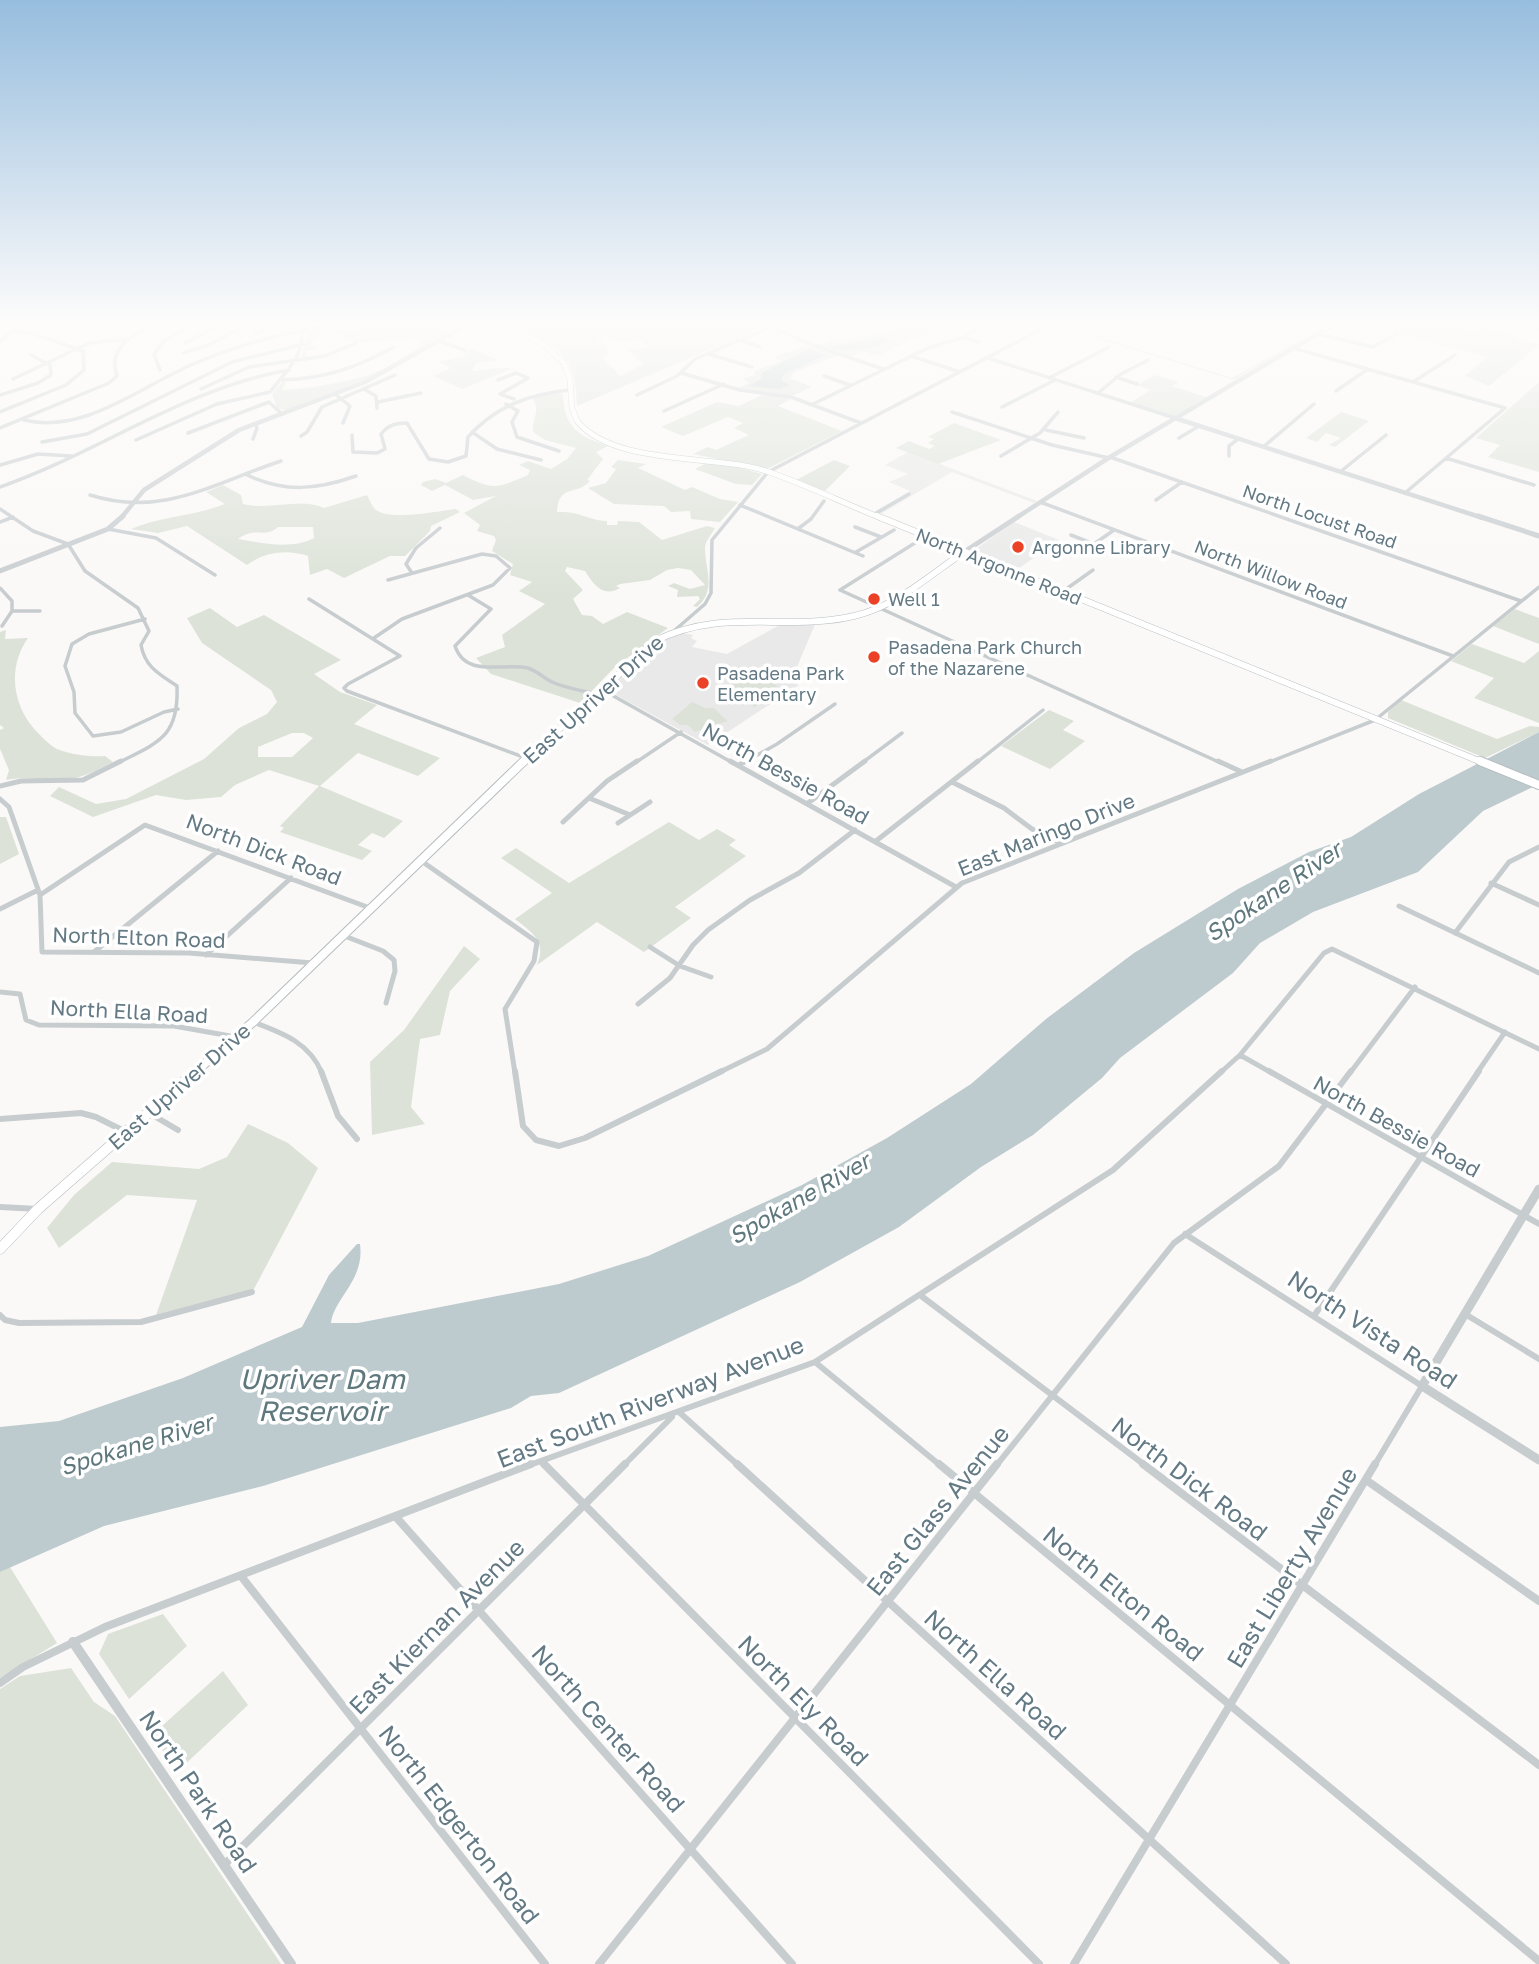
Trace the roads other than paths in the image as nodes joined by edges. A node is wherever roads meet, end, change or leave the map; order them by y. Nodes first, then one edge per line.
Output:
1 (34, 416) edge
2 (85, 416) edge
3 (124, 416) edge
4 (155, 416) edge
5 (186, 416) edge
6 (233, 416) edge
7 (278, 416) edge
8 (317, 416) edge
9 (347, 416) edge
10 (492, 416) edge
11 (515, 416) edge
12 (574, 416) edge
13 (841, 416) edge
14 (875, 416) edge
15 (963, 416) edge
16 (1056, 416) edge
17 (1168, 416) edge
18 (1179, 416) edge
19 (1300, 416) edge
20 (1495, 416) edge
21 (1175, 418) junction
22 (24, 420) junction
23 (344, 423) dead end
24 (861, 423) junction
25 (255, 424) junction
26 (1199, 426) junction
27 (0, 428) edge
28 (1046, 430) junction
29 (472, 432) junction
30 (188, 433) dead end
31 (352, 435) dead end
32 (1386, 435) dead end
33 (301, 436) dead end
34 (1084, 438) dead end
35 (1179, 438) dead end
36 (253, 439) dead end
37 (1034, 439) junction
38 (1238, 439) junction
39 (136, 440) dead end
40 (43, 442) dead end
41 (1263, 447) junction
42 (559, 451) dead end
43 (71, 456) junction
44 (1001, 456) dead end
45 (1229, 456) dead end
46 (1109, 458) junction
47 (1446, 458) junction
48 (541, 460) dead end
49 (281, 461) dead end
50 (0, 464) edge
51 (768, 471) junction
52 (1340, 472) junction
53 (245, 474) junction
54 (356, 476) dead end
55 (1182, 482) junction
56 (1534, 485) dead end
57 (0, 487) edge
58 (1405, 493) junction
59 (909, 494) dead end
60 (90, 495) dead end
61 (1156, 500) dead end
62 (824, 501) dead end
63 (1040, 502) junction
64 (133, 504) junction
65 (740, 505) junction
66 (0, 509) edge
67 (873, 515) junction
68 (13, 517) junction
69 (0, 522) edge
70 (855, 527) dead end
71 (440, 528) dead end
72 (799, 528) junction
73 (108, 529) junction
74 (894, 530) dead end
75 (1114, 530) junction
76 (1071, 535) dead end
77 (926, 536) junction
78 (1539, 536) edge
79 (881, 537) junction
80 (68, 544) junction
81 (1094, 544) junction
82 (856, 552) junction
83 (964, 552) junction
84 (1119, 554) dead end
85 (863, 556) dead end
86 (1093, 570) dead end
87 (0, 571) edge
88 (412, 573) junction
89 (215, 575) dead end
90 (388, 580) dead end
91 (1539, 587) edge
92 (0, 588) edge
93 (1062, 592) junction
94 (468, 595) junction
95 (309, 599) dead end
96 (1521, 601) junction
97 (877, 607) junction
98 (12, 611) junction
99 (40, 611) dead end
100 (145, 619) junction
101 (2, 626) dead end
102 (675, 630) junction
103 (374, 638) junction
104 (1453, 656) junction
105 (344, 688) joint
106 (598, 691) junction
107 (835, 704) dead end
108 (178, 709) junction
109 (1043, 710) dead end
110 (1375, 720) junction
111 (681, 732) junction
112 (902, 733) dead end
113 (991, 750) joint
114 (526, 758) junction
115 (739, 765) junction
116 (1242, 772) junction
117 (952, 782) junction
118 (1539, 785) edge
119 (0, 786) edge
120 (589, 798) junction
121 (0, 799) edge
122 (650, 802) dead end
123 (808, 803) junction
124 (9, 807) junction
125 (0, 812) edge
126 (629, 815) junction
127 (563, 822) dead end
128 (618, 823) dead end
129 (855, 830) junction
130 (876, 841) junction
131 (1060, 844) junction
132 (1539, 847) edge
133 (218, 851) junction
134 (420, 860) junction
135 (291, 878) junction
136 (1491, 883) junction
137 (956, 887) junction
138 (39, 892) junction
139 (1539, 905) edge
140 (1399, 906) dead end
141 (370, 908) junction
142 (0, 909) edge
143 (1455, 933) junction
144 (342, 935) junction
145 (650, 947) dead end
146 (94, 952) junction
147 (206, 955) junction
148 (313, 963) junction
149 (680, 966) junction
150 (1539, 973) edge
151 (711, 977) dead end
152 (1415, 987) junction
153 (0, 992) edge
154 (386, 1003) dead end
155 (638, 1004) dead end
156 (253, 1022) junction
157 (1505, 1032) junction
158 (236, 1037) junction
159 (1539, 1049) edge
160 (1240, 1055) junction
161 (1327, 1105) junction
162 (149, 1113) junction
163 (0, 1119) edge
164 (178, 1130) dead end
165 (126, 1132) junction
166 (357, 1139) dead end
167 (1422, 1158) junction
168 (1539, 1189) edge
169 (0, 1207) edge
170 (38, 1209) junction
171 (1524, 1215) junction
172 (1539, 1224) edge
173 (1185, 1234) junction
174 (0, 1249) edge
175 (252, 1292) dead end
176 (920, 1295) junction
177 (1465, 1314) junction
178 (0, 1315) edge
179 (1314, 1316) junction
180 (1539, 1359) edge
181 (814, 1362) junction
182 (1422, 1386) junction
183 (1051, 1398) junction
184 (677, 1413) junction
185 (1539, 1460) edge
186 (542, 1462) junction
187 (1366, 1480) junction
188 (974, 1494) junction
189 (584, 1505) junction
190 (396, 1517) junction
191 (241, 1576) junction
192 (1301, 1585) junction
193 (1539, 1601) edge
194 (889, 1602) junction
195 (478, 1611) junction
196 (73, 1642) junction
197 (0, 1684) edge
198 (1230, 1705) junction
199 (795, 1718) junction
200 (360, 1729) junction
201 (1539, 1765) edge
202 (1149, 1839) junction
203 (691, 1850) junction
204 (224, 1865) junction
205 (1539, 1961) edge
206 (291, 1964) edge
207 (545, 1964) edge
208 (599, 1964) edge
209 (792, 1964) edge
210 (1039, 1964) edge
211 (1074, 1964) edge
212 (1286, 1964) edge

1 - 22 street
2 - 22 street
3 - 40 street
4 - 43 street
5 - 39 street
6 - 30 street
7 - 25 street
8 - 33 street
9 - 23 street
10 - 29 street
11 - 42 street
12 - 51 main road, North Argonne Road
13 - 24 street
14 - 24 street
15 - 37 street, North Locust Road
16 - 28 street
17 - 21 street
18 - 21 street, East Upriver Drive
19 - 41 street
20 - 47 street
21 - 26 street
21 - 46 street, East Upriver Drive
22 - 27 street
24 - 51 street
25 - 36 street
25 - 64 street
26 - 35 street
26 - 38 street
28 - 34 street
28 - 37 street
29 - 31 street
29 - 48 street
32 - 52 street
37 - 44 street
37 - 46 street, North Locust Road
38 - 41 street
38 - 45 street
41 - 52 street
43 - 50 street
43 - 57 street
46 - 55 street, North Locust Road
46 - 63 street, East Upriver Drive
47 - 56 street
47 - 58 street
49 - 53 street
51 - 65 street
51 - 67 main road, North Argonne Road
52 - 58 street
53 - 54 street
53 - 64 street
55 - 61 street
55 - 96 street, North Locust Road
58 - 78 street
59 - 67 street
60 - 64 street
62 - 72 street
63 - 75 street, North Willow Road
63 - 83 street, East Upriver Drive
64 - 73 street
65 - 72 street
65 - 102 street
66 - 68 street
67 - 77 main road, North Argonne Road
68 - 69 street
68 - 80 street
70 - 79 street
71 - 88 street
72 - 82 street
73 - 80 street
73 - 89 street
74 - 79 street
75 - 81 street
75 - 104 street, North Willow Road
76 - 81 street
77 - 83 main road, North Argonne Road
77 - 97 street
79 - 82 street
80 - 87 street
80 - 100 street
81 - 84 street
82 - 85 street
83 - 93 main road, North Argonne Road
83 - 97 main road, East Upriver Drive
86 - 93 street
88 - 90 street
88 - 94 street
91 - 96 street, East Maringo Drive
92 - 98 street
93 - 110 main road, North Argonne Road
94 - 103 street
94 - 106 street
95 - 103 street
96 - 104 street, East Maringo Drive
97 - 102 main road, East Upriver Drive
97 - 116 street
98 - 99 street
98 - 101 street
100 - 108 street
100 - 108 street
102 - 106 main road, East Upriver Drive
103 - 105 street
104 - 110 street, East Maringo Drive
105 - 114 street
106 - 111 street, North Bessie Road
106 - 114 main road, East Upriver Drive
107 - 115 street
108 - 119 street
109 - 113 street
110 - 116 street, East Maringo Drive
110 - 118 main road, North Argonne Road
111 - 115 street, North Bessie Road
111 - 120 street
112 - 123 street
113 - 117 street
114 - 134 main road, East Upriver Drive
115 - 123 street, North Bessie Road
116 - 131 street, East Maringo Drive
117 - 130 street
117 - 131 street
120 - 126 street
120 - 127 street
121 - 124 street, North Elton Road
122 - 126 street
123 - 129 street, North Bessie Road
124 - 125 street
124 - 138 street, North Elton Road
126 - 128 street
129 - 130 street, North Bessie Road
129 - 149 street
130 - 137 street, North Bessie Road
131 - 137 street, East Maringo Drive
132 - 136 street
133 - 135 street, North Dick Road
133 - 138 street, North Dick Road
133 - 146 street
134 - 137 street, East Maringo Drive
134 - 141 main road, East Upriver Drive
135 - 141 street, North Dick Road
135 - 147 street
136 - 139 street
136 - 143 street
138 - 142 street
138 - 146 street, North Elton Road
140 - 143 street
141 - 144 main road, East Upriver Drive
143 - 150 street
144 - 148 main road, East Upriver Drive
144 - 154 street
145 - 149 street
146 - 147 street, North Elton Road
147 - 148 street, North Elton Road
148 - 156 main road, East Upriver Drive
149 - 151 street
149 - 155 street
152 - 157 street
152 - 160 street, East South Riverway Avenue
152 - 161 street, East Glass Avenue
153 - 158 street, North Ella Road
156 - 158 main road, East Upriver Drive
156 - 166 street
157 - 159 street
157 - 167 street
158 - 162 main road, East Upriver Drive
160 - 161 street, North Bessie Road
160 - 176 street, East South Riverway Avenue
161 - 167 street, North Bessie Road
161 - 173 street, East Glass Avenue
162 - 164 street
162 - 165 main road, East Upriver Drive
163 - 165 street
165 - 170 main road, East Upriver Drive
167 - 171 street, North Bessie Road
167 - 179 street
168 - 171 street, East Liberty Avenue
169 - 170 street
170 - 174 main road, East Upriver Drive
171 - 172 street, North Bessie Road
171 - 177 street, East Liberty Avenue
173 - 179 street, North Vista Road
173 - 183 street, East Glass Avenue
175 - 178 street
176 - 181 street, East South Riverway Avenue
176 - 183 street, North Dick Road
177 - 180 street
177 - 182 street, East Liberty Avenue
179 - 182 street, North Vista Road
181 - 184 street, East South Riverway Avenue
181 - 188 street, North Elton Road
182 - 185 street, North Vista Road
182 - 187 street, East Liberty Avenue
183 - 188 street, East Glass Avenue
183 - 192 street, North Dick Road
184 - 186 street, East South Riverway Avenue
184 - 189 street, East Kiernan Avenue
184 - 194 street, North Ella Road
186 - 189 street, North Ely Road
186 - 190 street, East South Riverway Avenue
187 - 192 street, East Liberty Avenue
187 - 193 street
188 - 194 street, East Glass Avenue
188 - 198 street, North Elton Road
189 - 195 street, East Kiernan Avenue
189 - 199 street, North Ely Road
190 - 191 street, East South Riverway Avenue
190 - 195 street, North Center Road
191 - 196 street, East South Riverway Avenue
191 - 200 street, North Edgerton Road
192 - 198 street, East Liberty Avenue
192 - 201 street, North Dick Road
194 - 199 street, East Glass Avenue
194 - 202 street, North Ella Road
195 - 200 street, East Kiernan Avenue
195 - 203 street, North Center Road
196 - 197 street, East South Riverway Avenue
196 - 204 street, North Park Road
198 - 202 street, East Liberty Avenue
198 - 205 street, North Elton Road
199 - 203 street, East Glass Avenue
199 - 210 street, North Ely Road
200 - 204 street, East Kiernan Avenue
200 - 207 street, North Edgerton Road
202 - 211 street, East Liberty Avenue
202 - 212 street, North Ella Road
203 - 208 street, East Glass Avenue
203 - 209 street, North Center Road
204 - 206 street, North Park Road

